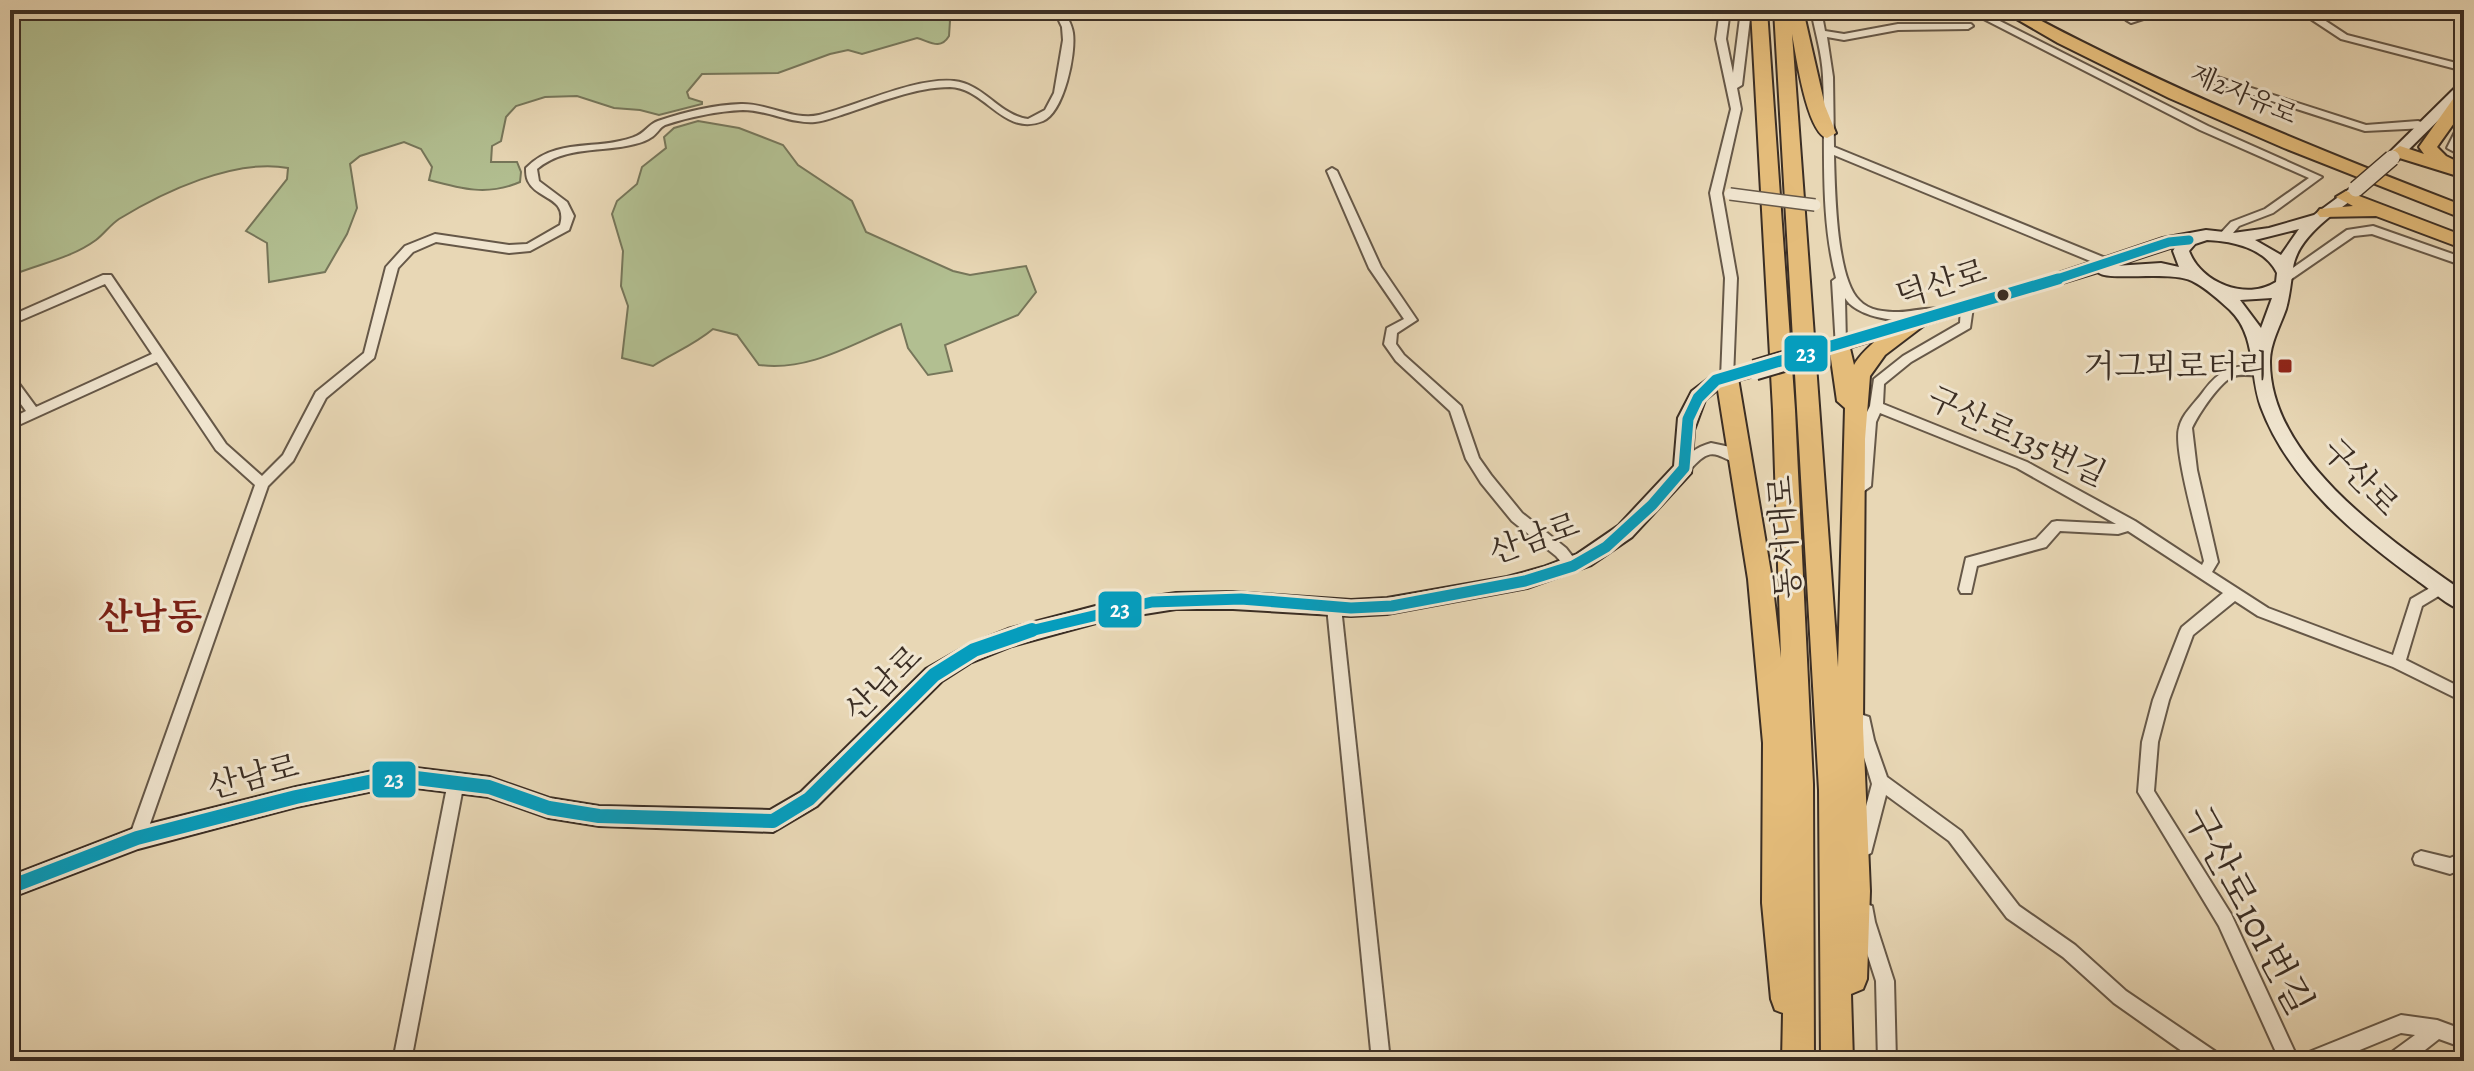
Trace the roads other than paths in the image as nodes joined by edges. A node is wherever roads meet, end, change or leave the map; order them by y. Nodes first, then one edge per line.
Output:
1 (1059, 10) edge
2 (1725, 10) edge
3 (1746, 10) edge
4 (1759, 10) edge
5 (1782, 10) edge
6 (1795, 10) edge
7 (1816, 10) edge
8 (1971, 10) edge
9 (2009, 10) edge
10 (2038, 10) edge
11 (2166, 10) edge
12 (2302, 10) edge
13 (2455, 10) edge
14 (2464, 15) edge
15 (2131, 20) dead end
16 (1968, 26) dead end
17 (1820, 33) junction
18 (2464, 68) edge
19 (2217, 80) dead end
20 (2464, 87) edge
21 (2464, 96) edge
22 (1736, 109) junction
23 (2464, 124) edge
24 (2426, 125) junction
25 (1828, 141) junction
26 (2464, 154) edge
27 (2396, 155) junction
28 (1332, 171) dead end
29 (2464, 173) edge
30 (1716, 193) junction
31 (2351, 193) junction
32 (2464, 197) edge
33 (1833, 209) junction
34 (2464, 213) edge
35 (2324, 215) junction
36 (2391, 215) junction
37 (2228, 236) junction
38 (2189, 240) junction
39 (2464, 243) edge
40 (2104, 262) junction
41 (2464, 262) edge
42 (1838, 269) junction
43 (2284, 278) junction
44 (2059, 279) junction
45 (2204, 280) junction
46 (1958, 309) junction
47 (1921, 320) junction
48 (10, 321) edge
49 (1831, 347) junction
50 (159, 356) junction
51 (2263, 366) junction
52 (1727, 378) junction
53 (10, 380) edge
54 (1876, 406) junction
55 (34, 413) junction
56 (10, 424) edge
57 (1854, 439) junction
58 (1742, 461) junction
59 (1684, 468) junction
60 (262, 484) junction
61 (2130, 525) junction
62 (1573, 566) junction
63 (2203, 574) junction
64 (2442, 587) junction
65 (1966, 589) dead end
66 (2233, 594) junction
67 (2464, 603) edge
68 (1334, 607) junction
69 (2398, 663) junction
70 (2464, 696) edge
71 (456, 782) junction
72 (1881, 782) junction
73 (137, 838) junction
74 (2421, 859) dead end
75 (2464, 860) edge
76 (10, 887) edge
77 (2437, 1029) junction
78 (2464, 1039) edge
79 (402, 1061) edge
80 (1381, 1061) edge
81 (1792, 1061) edge
82 (1798, 1061) edge
83 (1837, 1061) edge
84 (1850, 1061) edge
85 (1887, 1061) edge
86 (2212, 1061) edge
87 (2290, 1061) edge
88 (2311, 1061) edge
89 (2396, 1061) edge

1 - 60 street
2 - 22 street
3 - 22 street
4 - 82 highway, 동서대로
5 - 83 highway, 동서대로
6 - 25 highway
7 - 17 street
8 - 37 street
9 - 34 highway, 제2자유로
10 - 32 highway, 제2자유로
11 - 15 street
12 - 18 street
13 - 14 street
16 - 17 street
17 - 25 street
19 - 24 street
20 - 24 street
21 - 29 highway
22 - 30 street
23 - 26 street
24 - 27 street
25 - 33 street
25 - 40 street
27 - 29 highway
27 - 31 street, bridge
28 - 62 street
30 - 33 street, bridge
30 - 52 street
31 - 35 street
31 - 36 highway
33 - 42 street
35 - 36 highway
35 - 37 street
35 - 43 street
36 - 39 highway
37 - 38 street
37 - 43 street
38 - 40 street
38 - 45 street
40 - 44 street
41 - 43 street
42 - 46 street
42 - 49 street
43 - 45 street
43 - 51 street
44 - 45 street
44 - 46 street, 덕산로
45 - 51 street, 구산로
46 - 47 street, 덕산로
46 - 54 street
47 - 49 street, 덕산로
47 - 57 highway
48 - 50 street
49 - 52 street, 덕산로, bridge
49 - 57 highway
50 - 55 street
50 - 60 street
51 - 63 street
51 - 64 street, 구산로
52 - 58 highway
52 - 59 street
53 - 55 street
54 - 61 street, 구산로135번길
54 - 72 street
55 - 56 street
57 - 84 highway
58 - 59 street
58 - 81 highway
59 - 62 street, 산남로
60 - 73 street
61 - 63 street, 구산로135번길
61 - 65 street, 구산로135번길
62 - 68 street, 산남로
63 - 66 street, 구산로135번길
64 - 67 street, 구산로
64 - 69 street
66 - 69 street, 구산로135번길
66 - 87 street, 구산로101번길
68 - 71 street, 산남로
68 - 80 street
69 - 70 street, 구산로135번길
71 - 73 street, 산남로
71 - 79 street
72 - 85 street
72 - 86 street
73 - 76 street, 산남로
74 - 75 street
77 - 78 street, 구산로101번길
77 - 88 street, 구산로101번길
77 - 89 street

